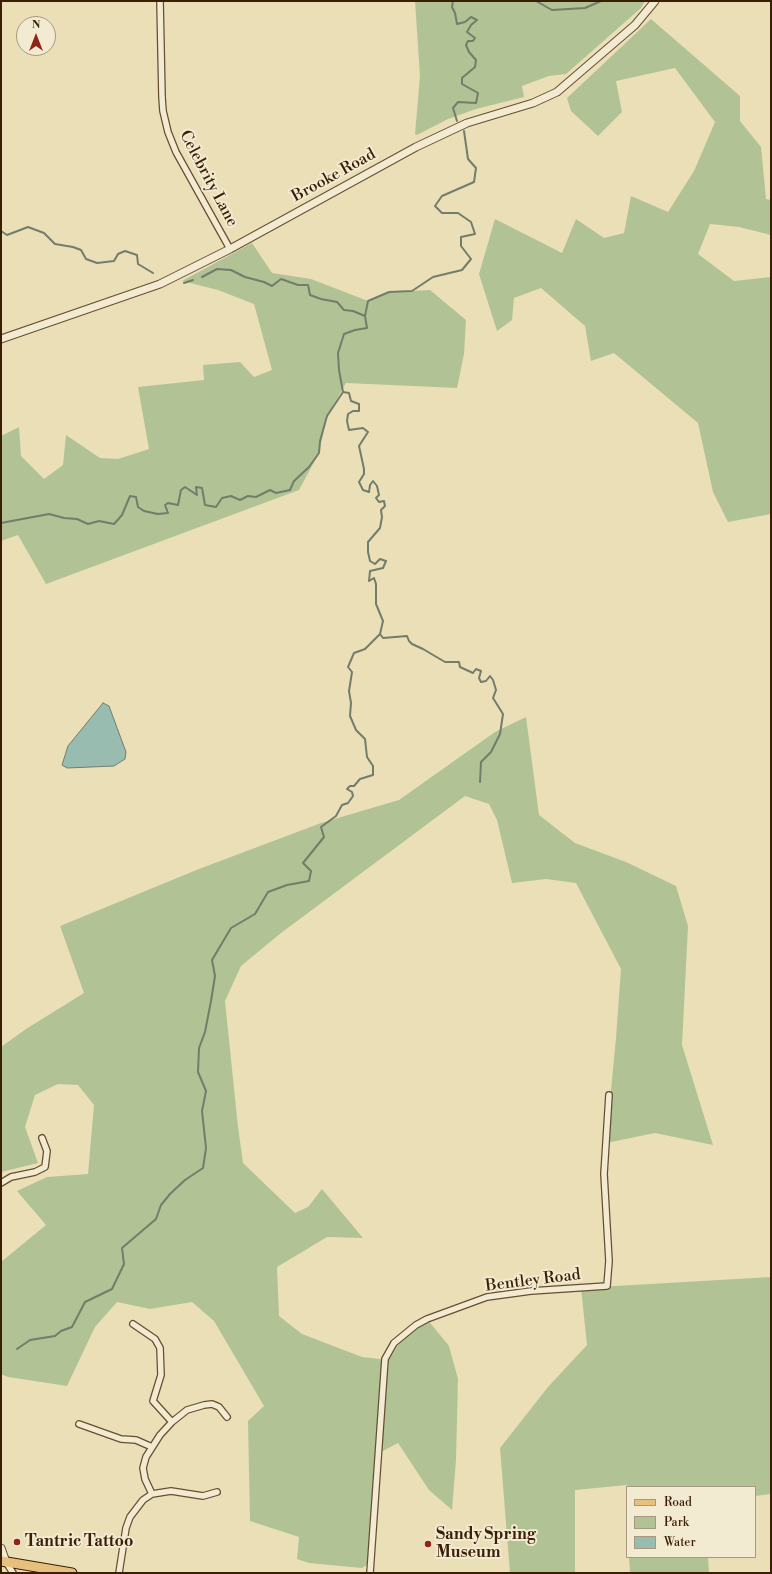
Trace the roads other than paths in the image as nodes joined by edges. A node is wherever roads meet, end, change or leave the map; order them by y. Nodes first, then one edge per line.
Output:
1 (160, 1) edge
2 (655, 1) edge
3 (230, 248) junction
4 (1, 339) edge
5 (609, 1095) dead end
6 (42, 1138) dead end
7 (1, 1183) edge
8 (133, 1324) dead end
9 (227, 1417) dead end
10 (172, 1422) junction
11 (79, 1424) dead end
12 (152, 1447) junction
13 (217, 1492) dead end
14 (152, 1494) junction
15 (1, 1548) edge
16 (4, 1562) edge
17 (13, 1573) edge
18 (72, 1573) edge
19 (119, 1573) edge
20 (370, 1573) edge

1 - 3 street, Celebrity Lane
2 - 3 street, Brooke Road
3 - 4 street, Brooke Road
5 - 20 street, Bentley Road
6 - 7 street
8 - 10 street
9 - 10 street
10 - 12 street
11 - 12 street
12 - 14 street
13 - 14 street
14 - 19 street
15 - 16 street
16 - 17 street
16 - 18 main road

